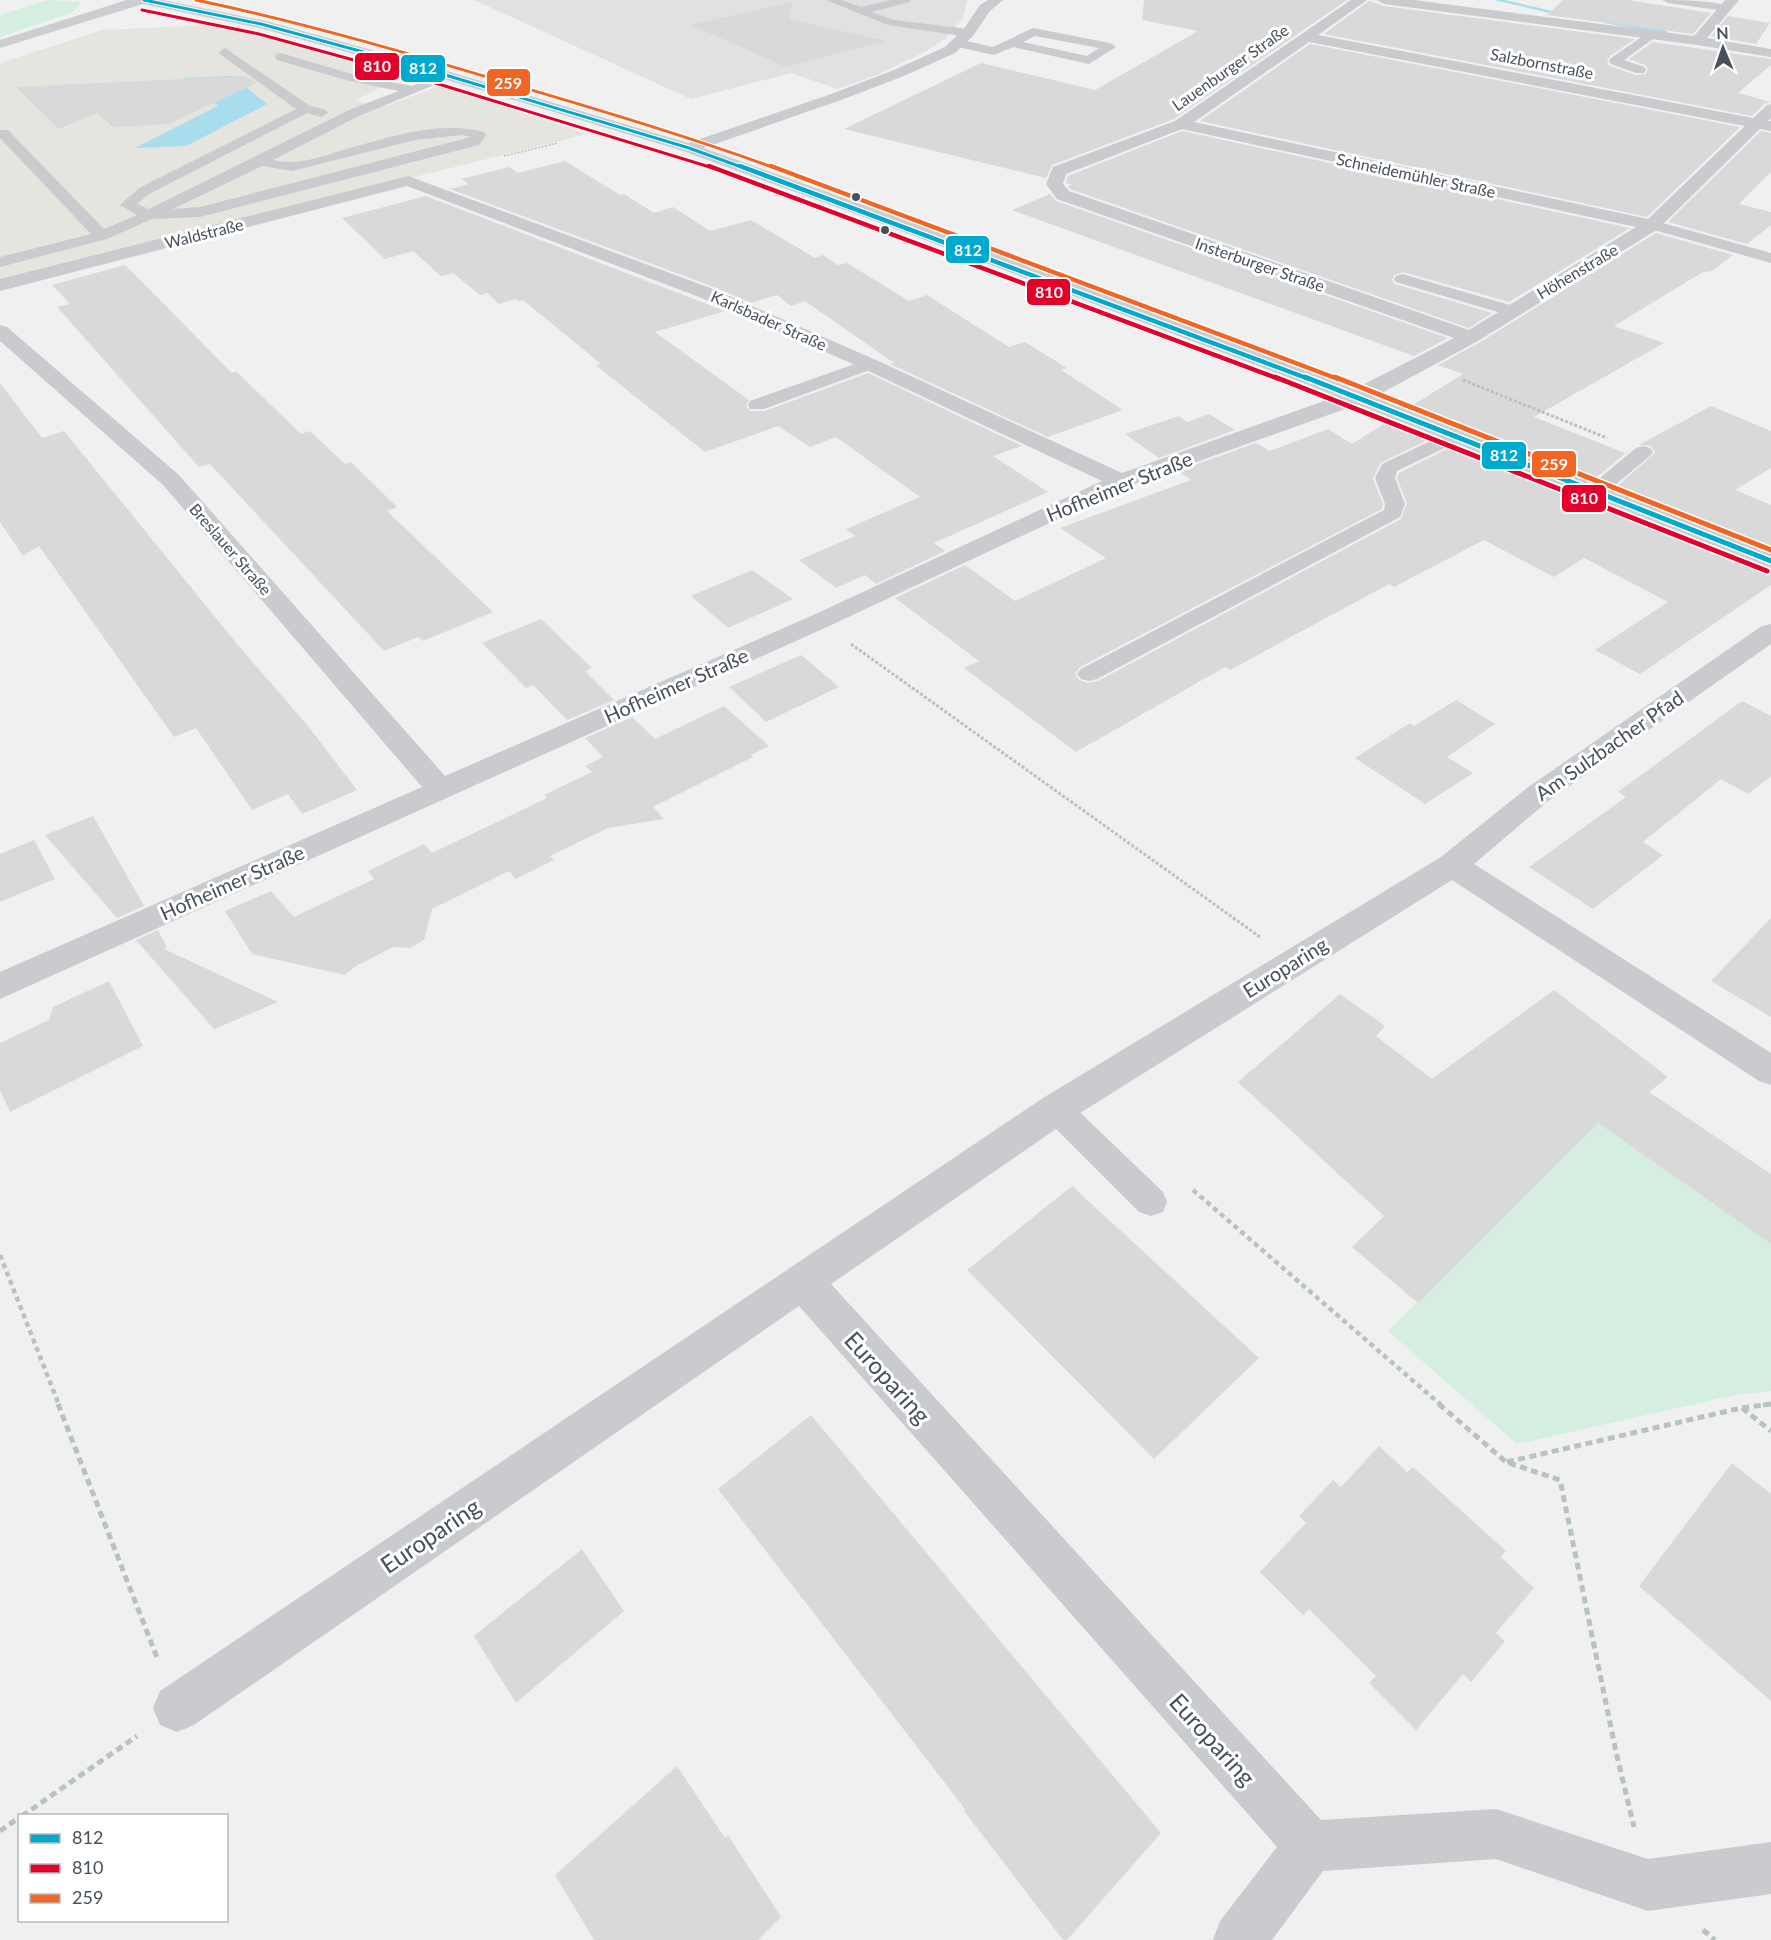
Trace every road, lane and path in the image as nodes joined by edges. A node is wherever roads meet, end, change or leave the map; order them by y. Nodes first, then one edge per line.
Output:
1 (95, 0) edge
2 (143, 0) edge
3 (196, 0) edge
4 (832, 0) edge
5 (905, 0) edge
6 (996, 0) edge
7 (1360, 0) edge
8 (1384, 0) edge
9 (1668, 0) edge
10 (1728, 4) edge
11 (212, 6) edge
12 (860, 10) junction
13 (63, 25) junction
14 (1649, 36) junction
15 (1306, 37) junction
16 (962, 38) junction
17 (1697, 41) junction
18 (1012, 43) junction
19 (0, 44) edge
20 (225, 52) dead end
21 (1771, 53) edge
22 (281, 57) dead end
23 (422, 68) junction
24 (1640, 70) dead end
25 (450, 76) junction
26 (393, 85) junction
27 (413, 90) junction
28 (305, 109) junction
29 (1771, 109) edge
30 (354, 111) junction
31 (1181, 124) junction
32 (1764, 124) edge
33 (620, 127) junction
34 (3, 133) dead end
35 (689, 148) junction
36 (497, 158) dead end
37 (260, 161) junction
38 (408, 181) joint
39 (1054, 184) joint
40 (149, 215) junction
41 (1652, 225) junction
42 (102, 236) junction
43 (1771, 258) edge
44 (0, 262) edge
45 (1402, 279) dead end
46 (0, 285) edge
47 (1511, 311) junction
48 (0, 331) edge
49 (1471, 337) junction
50 (1421, 363) junction
51 (869, 364) junction
52 (1356, 397) junction
53 (757, 405) dead end
54 (1456, 435) junction
55 (1643, 452) joint
56 (1121, 480) junction
57 (1596, 491) junction
58 (1771, 561) edge
59 (818, 622) junction
60 (1771, 632) edge
61 (1089, 674) dead end
62 (440, 789) junction
63 (1452, 865) junction
64 (1294, 962) junction
65 (0, 986) edge
66 (1771, 1071) edge
67 (1056, 1109) junction
68 (1190, 1187) dead end
69 (1151, 1202) dead end
70 (0, 1256) edge
71 (802, 1281) junction
72 (1771, 1404) edge
73 (1741, 1408) junction
74 (1771, 1431) edge
75 (1506, 1462) junction
76 (177, 1708) junction
77 (24, 1814) edge
78 (18, 1818) edge
79 (0, 1831) edge
80 (1310, 1846) junction
81 (1771, 1868) edge
82 (1648, 1885) junction
83 (1239, 1940) edge
84 (1715, 1940) edge

1 - 13 street
2 - 11 street
2 - 13 street
3 - 11 street
4 - 12 lane
5 - 12 lane
6 - 16 street
7 - 15 street, Lauenburger Straße
8 - 14 street
9 - 10 lane
10 - 17 street
11 - 13 street
11 - 23 street
12 - 16 lane
13 - 19 street
14 - 17 street
14 - 24 lane
15 - 31 street, Lauenburger Straße
15 - 32 street, Salzbornstraße
16 - 18 lane
16 - 35 street
17 - 21 street
18 - 18 lane
20 - 28 lane
22 - 26 lane
23 - 25 street
23 - 26 lane
25 - 27 lane
25 - 33 street
26 - 27 lane
26 - 30 lane
27 - 30 lane
28 - 30 lane
28 - 40 lane
29 - 32 street, Höhenstraße
30 - 37 lane
31 - 39 street, Lauenburger Straße
31 - 41 street, Schneidemühler Straße
32 - 41 street, Höhenstraße
33 - 35 street
33 - 36 path
34 - 42 lane
35 - 52 street
37 - 40 lane
37 - 40 lane
38 - 46 street, Waldstraße
38 - 51 street, Karlsbader Straße
39 - 49 street, Insterburger Straße
40 - 42 lane
41 - 43 lane
41 - 47 street, Höhenstraße
42 - 44 lane
45 - 47 lane
47 - 49 street, Höhenstraße
48 - 62 street, Breslauer Straße
49 - 50 street, Höhenstraße
50 - 52 street, Höhenstraße
50 - 55 path
51 - 53 lane
51 - 56 street, Karlsbader Straße
52 - 54 street
52 - 56 street, Hofheimer Straße
54 - 57 street
54 - 61 lane
55 - 57 lane
56 - 59 street, Hofheimer Straße
57 - 58 street
59 - 62 street, Hofheimer Straße
59 - 64 path
60 - 63 street, Am Sulzbacher Pfad
62 - 65 street, Hofheimer Straße
63 - 64 street, Europaring
63 - 66 street
64 - 67 street, Europaring
67 - 69 lane
67 - 71 street, Europaring
68 - 75 path
70 - 76 path
71 - 76 street, Europaring
71 - 80 street, Europaring
72 - 73 path
73 - 74 path
73 - 75 path
75 - 82 path
76 - 77 path
78 - 79 path
80 - 82 street
80 - 83 street
81 - 82 street
82 - 84 path

